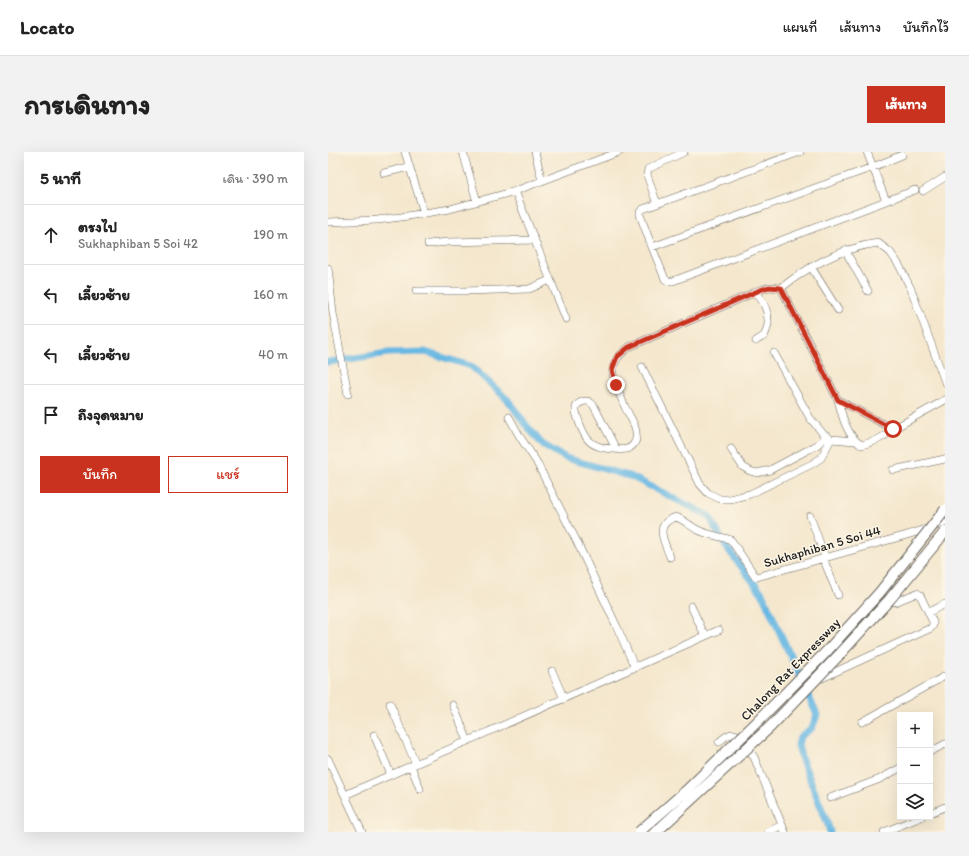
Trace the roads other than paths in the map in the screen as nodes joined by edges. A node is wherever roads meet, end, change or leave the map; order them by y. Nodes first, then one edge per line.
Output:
1 (405, 152) edge
2 (463, 152) edge
3 (535, 152) edge
4 (619, 152) edge
5 (681, 152) edge
6 (800, 152) edge
7 (866, 152) edge
8 (902, 155) dead end
9 (410, 167) junction
10 (872, 167) junction
11 (384, 173) dead end
12 (945, 177) edge
13 (542, 181) junction
14 (466, 182) dead end
15 (515, 192) junction
16 (886, 201) junction
17 (475, 203) junction
18 (657, 204) junction
19 (424, 213) junction
20 (328, 222) edge
21 (534, 240) junction
22 (428, 244) dead end
23 (652, 247) junction
24 (845, 250) junction
25 (811, 267) junction
26 (328, 268) edge
27 (550, 280) junction
28 (781, 288) junction
29 (756, 291) junction
30 (868, 291) dead end
31 (416, 292) dead end
32 (838, 310) dead end
33 (566, 319) dead end
34 (756, 341) dead end
35 (774, 353) dead end
36 (642, 367) dead end
37 (945, 382) edge
38 (348, 394) dead end
39 (838, 400) junction
40 (945, 400) edge
41 (509, 417) dead end
42 (893, 429) junction
43 (829, 438) junction
44 (856, 441) junction
45 (616, 449) junction
46 (731, 449) dead end
47 (945, 459) edge
48 (893, 470) dead end
49 (945, 510) edge
50 (810, 516) dead end
51 (945, 523) edge
52 (945, 532) edge
53 (670, 557) dead end
54 (824, 558) junction
55 (838, 595) dead end
56 (895, 602) dead end
57 (945, 604) edge
58 (691, 606) dead end
59 (929, 612) junction
60 (719, 630) dead end
61 (705, 636) junction
62 (635, 668) junction
63 (552, 671) dead end
64 (945, 676) edge
65 (822, 678) dead end
66 (564, 699) junction
67 (390, 704) dead end
68 (453, 705) dead end
69 (862, 722) dead end
70 (374, 735) dead end
71 (468, 741) junction
72 (719, 742) dead end
73 (945, 744) edge
74 (933, 750) edge
75 (328, 759) edge
76 (413, 765) junction
77 (897, 770) edge
78 (391, 775) junction
79 (420, 789) dead end
80 (345, 795) junction
81 (830, 798) dead end
82 (945, 807) edge
83 (933, 812) edge
84 (914, 820) edge
85 (783, 829) edge
86 (362, 832) edge
87 (639, 832) edge
88 (656, 832) edge
89 (768, 832) edge
90 (884, 832) edge

1 - 9 street
2 - 17 street
3 - 13 street
4 - 13 street
5 - 18 street
6 - 18 street
7 - 10 street
8 - 10 street
9 - 11 street
9 - 19 street
10 - 16 street
10 - 23 street
12 - 16 street
13 - 15 street
14 - 17 street
15 - 17 street
15 - 21 street
16 - 23 street
17 - 19 street
18 - 23 street
19 - 20 street
21 - 22 street
21 - 27 street
24 - 25 street
24 - 30 street
24 - 37 street
25 - 28 street
25 - 32 street
26 - 38 street
27 - 31 street
27 - 33 street
28 - 29 street
28 - 39 street
29 - 34 street
29 - 45 street
35 - 43 street
36 - 43 street
39 - 42 street
39 - 44 street
40 - 42 street
41 - 62 street
42 - 44 street
43 - 44 street
43 - 46 street
45 - 45 street
47 - 48 street
49 - 87 highway, Chalong Rat Expressway, bridge
50 - 54 street
51 - 54 street, Sukhaphiban 5 Soi 44
52 - 88 highway, Chalong Rat Expressway, bridge
53 - 54 street, Sukhaphiban 5 Soi 44
54 - 55 street
56 - 59 street
57 - 59 street
58 - 61 street
59 - 65 street
60 - 61 street
61 - 62 street
62 - 66 street
63 - 66 street
64 - 69 street
66 - 71 street
67 - 76 street
68 - 71 street
70 - 78 street
71 - 76 street
72 - 85 street
73 - 74 street
75 - 80 street
76 - 78 street
76 - 79 street
77 - 81 street
78 - 80 street
80 - 86 street
82 - 83 street
84 - 90 street
85 - 89 street

